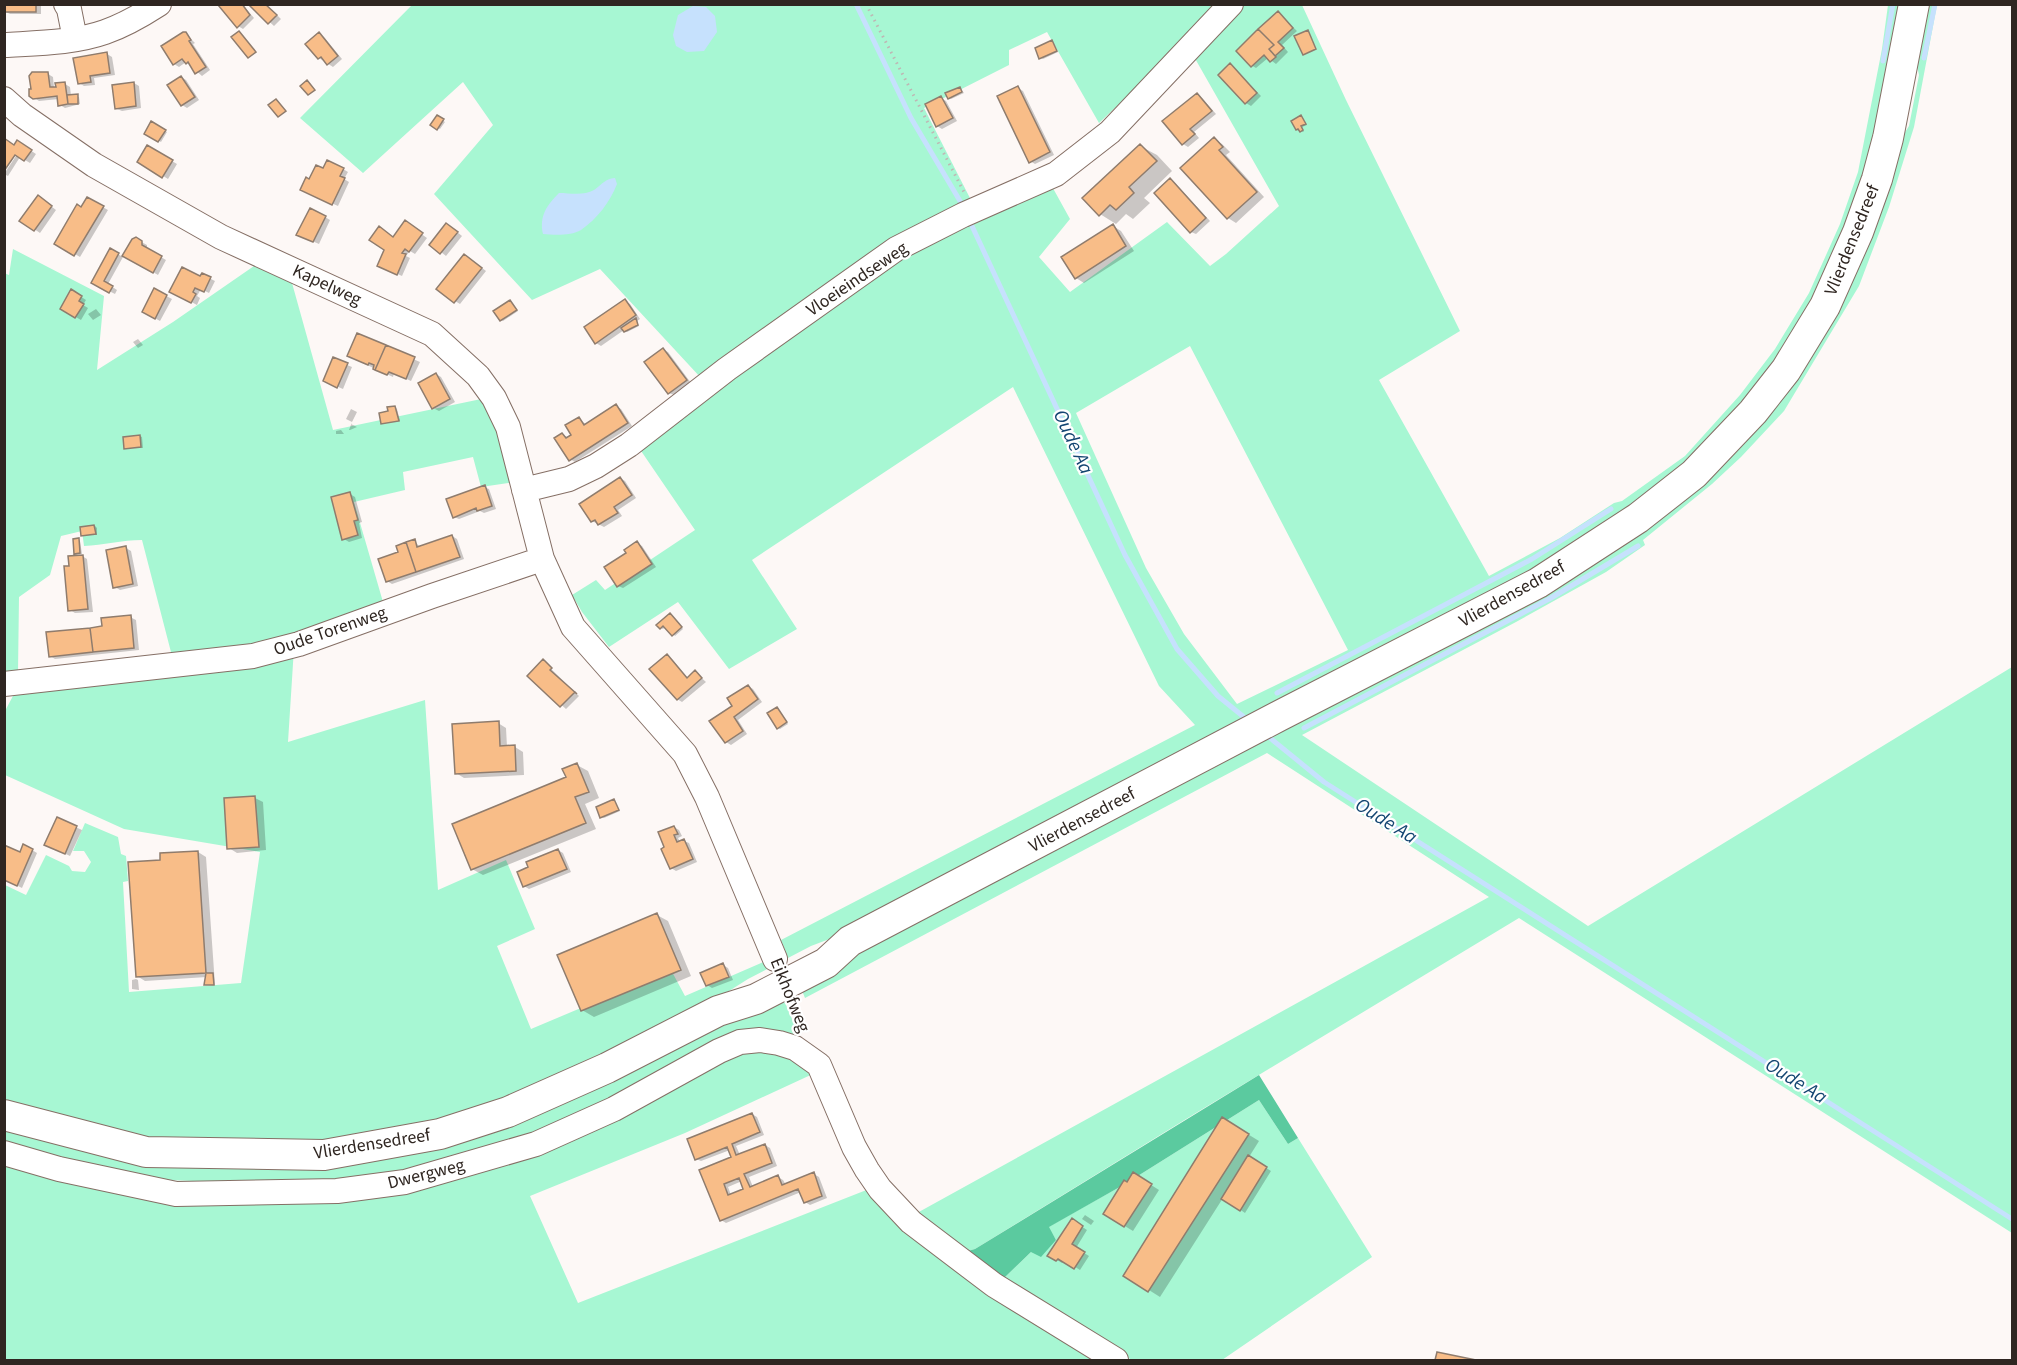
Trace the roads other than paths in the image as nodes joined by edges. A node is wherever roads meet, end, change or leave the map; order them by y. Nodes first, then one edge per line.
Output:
1 (66, 4) edge
2 (159, 4) edge
3 (1231, 4) edge
4 (1914, 4) edge
5 (75, 39) junction
6 (4, 45) edge
7 (4, 99) edge
8 (524, 490) junction
9 (542, 559) junction
10 (6, 687) edge
11 (850, 941) junction
12 (781, 971) junction
13 (718, 1011) junction
14 (4, 1115) edge
15 (4, 1153) edge
16 (1116, 1360) edge

1 - 5 street
2 - 5 street
3 - 8 street, Vloeieindseweg
4 - 11 main road, Vlierdensedreef
5 - 6 street
7 - 8 street, Kapelweg
8 - 9 street, Kapelweg
9 - 10 street, Oude Torenweg
9 - 12 street, Eikhofweg
11 - 12 main road, Vlierdensedreef
11 - 13 main road, Vlierdensedreef
12 - 13 main road, Vlierdensedreef
13 - 14 main road, Vlierdensedreef
15 - 16 street, Dwergweg

